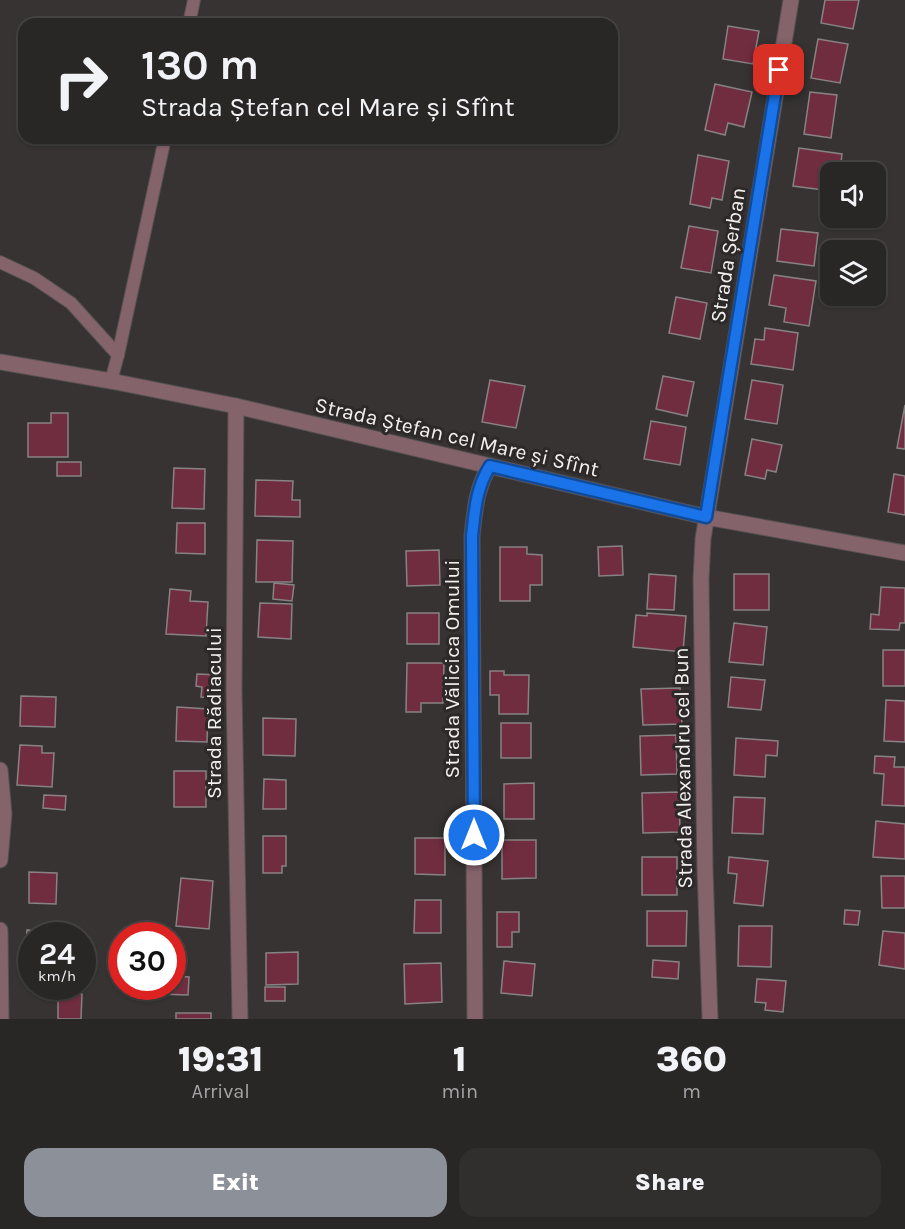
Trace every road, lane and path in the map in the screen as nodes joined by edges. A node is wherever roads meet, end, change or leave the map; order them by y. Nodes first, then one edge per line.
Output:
1 (194, 0) edge
2 (791, 0) edge
3 (190, 18) edge
4 (164, 144) edge
5 (0, 262) edge
6 (118, 355) junction
7 (0, 362) edge
8 (111, 381) junction
9 (236, 406) junction
10 (490, 466) junction
11 (706, 517) junction
12 (905, 553) edge
13 (0, 770) edge
14 (0, 860) edge
15 (0, 930) edge
16 (2, 1019) edge
17 (240, 1019) edge
18 (475, 1019) edge
19 (710, 1019) edge

1 - 3 lane
2 - 11 street, Strada Șerban
4 - 6 lane
5 - 6 lane
6 - 8 lane
7 - 8 street, Strada Ștefan cel Mare și Sfînt
8 - 9 street, Strada Ștefan cel Mare și Sfînt
9 - 10 street, Strada Ștefan cel Mare și Sfînt
9 - 17 street, Strada Rădiacului
10 - 11 street, Strada Ștefan cel Mare și Sfînt
10 - 18 street, Strada Vălicica Omului
11 - 12 street, Strada Ștefan cel Mare și Sfînt
11 - 19 street, Strada Alexandru cel Bun
13 - 14 street
15 - 16 street

